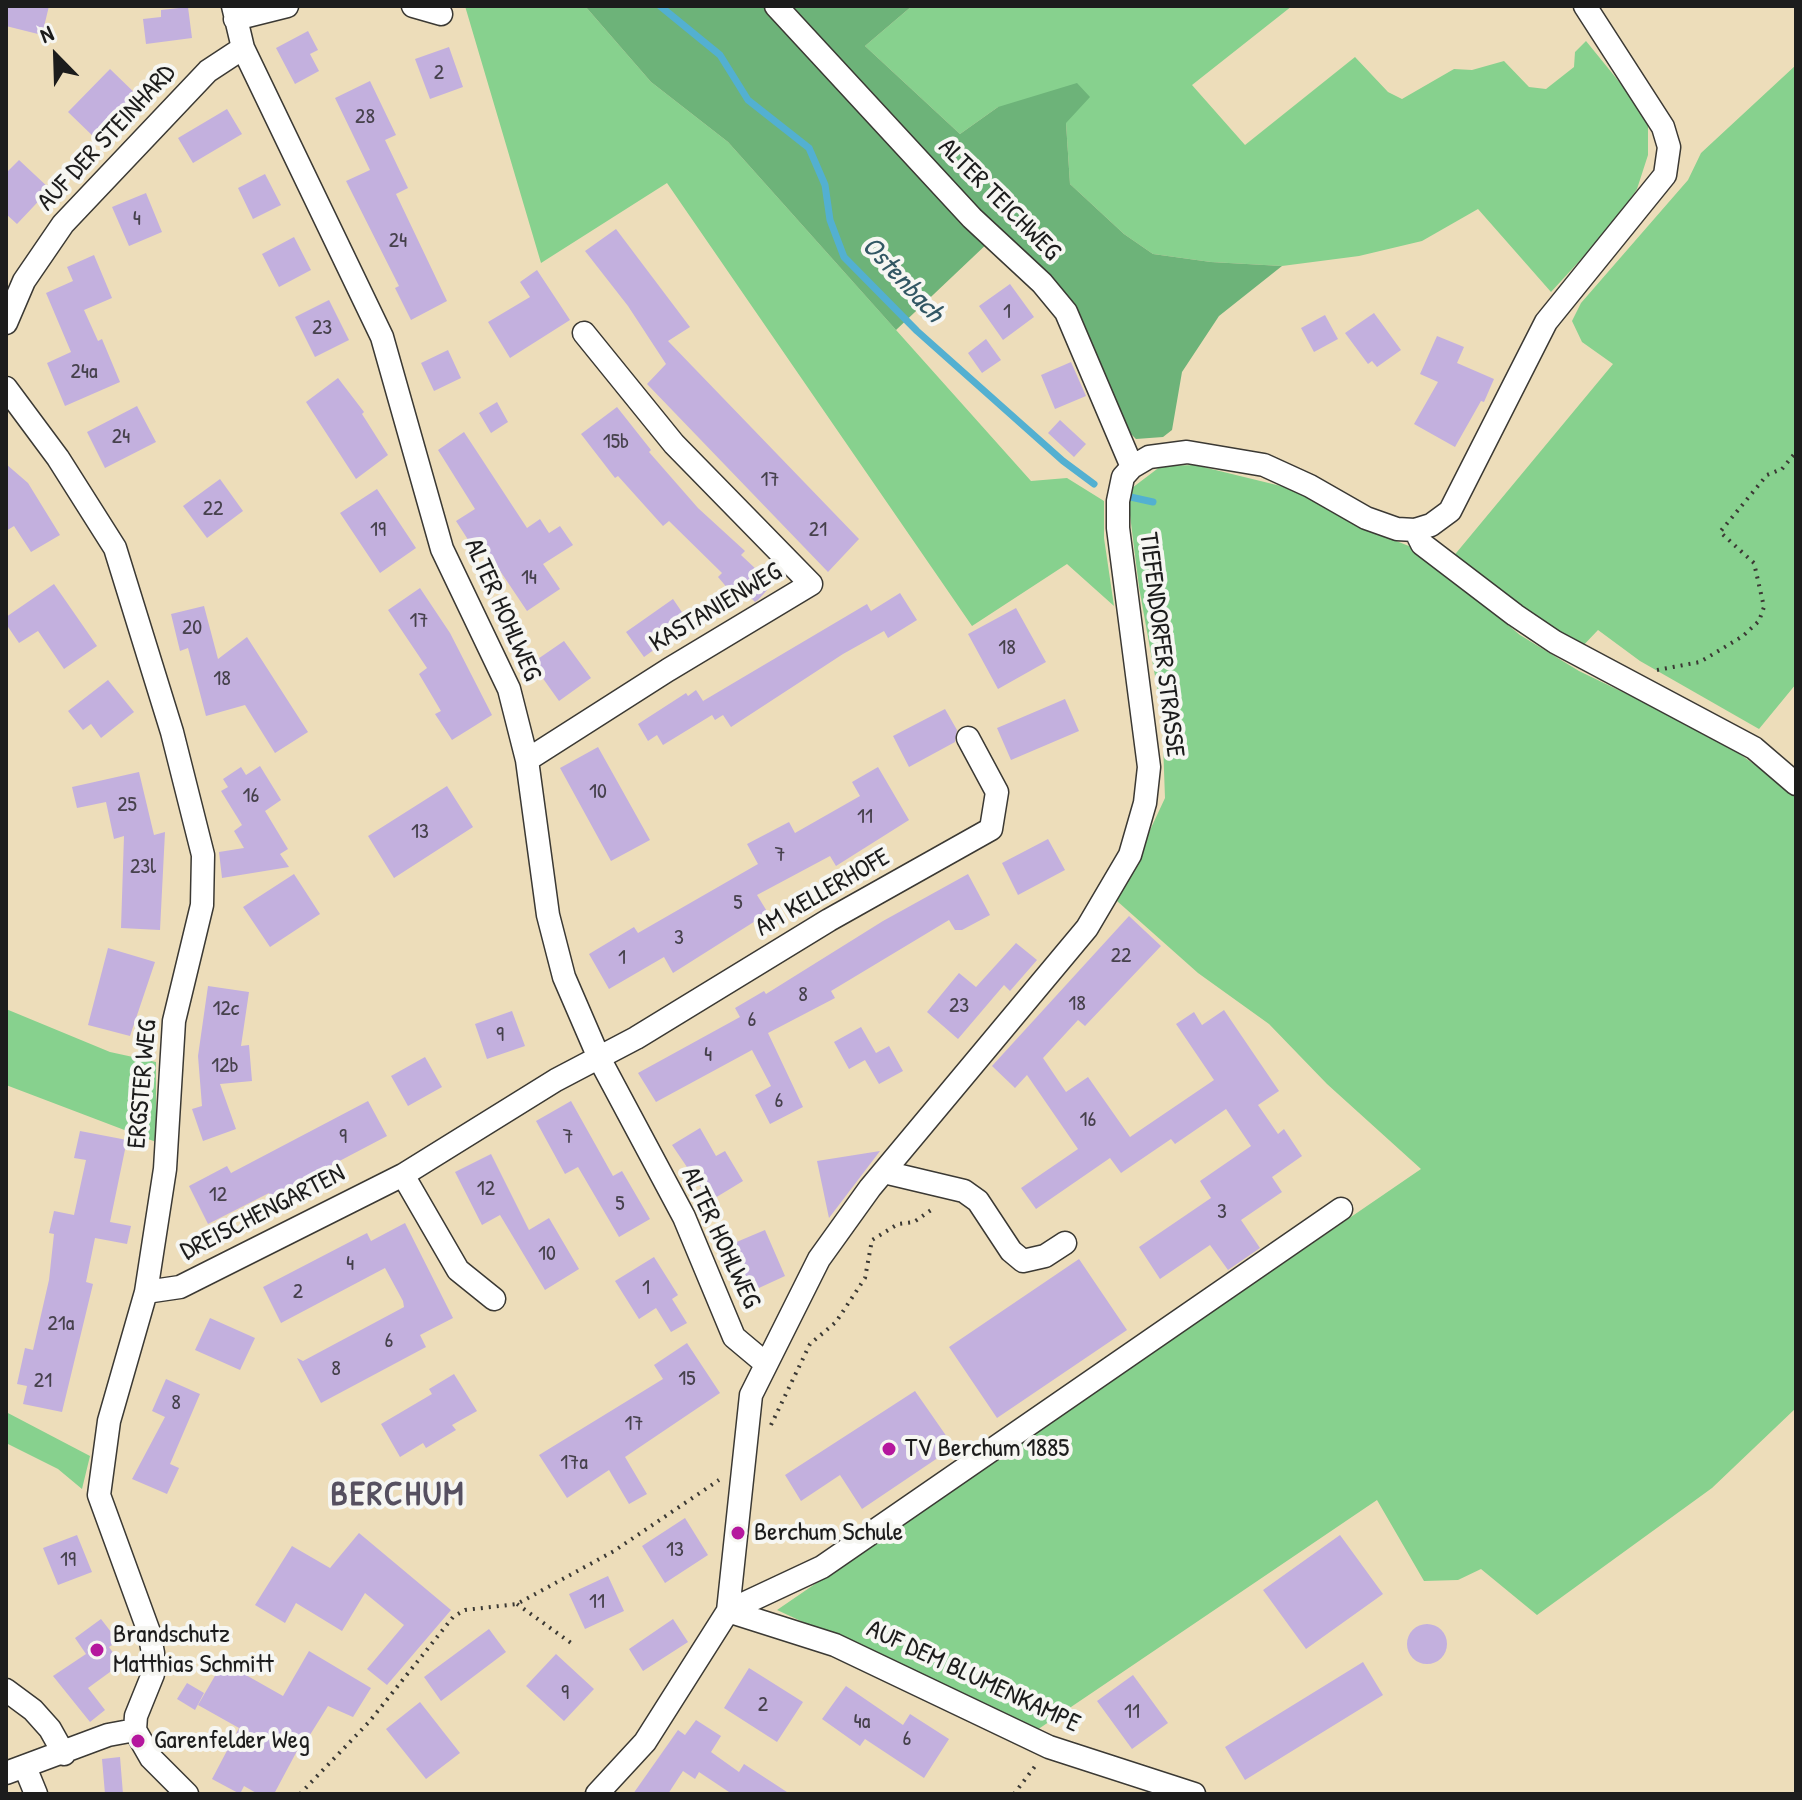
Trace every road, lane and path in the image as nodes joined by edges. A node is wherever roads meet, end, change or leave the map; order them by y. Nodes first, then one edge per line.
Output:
1 (287, 6) edge
2 (413, 6) edge
3 (776, 6) edge
4 (1585, 6) edge
5 (234, 12) edge
6 (441, 14) dead end
7 (243, 48) junction
8 (6, 323) edge
9 (584, 333) dead end
10 (6, 388) edge
11 (1796, 452) edge
12 (1132, 467) junction
13 (1415, 530) junction
14 (1620, 676) junction
15 (968, 738) dead end
16 (527, 760) junction
17 (1796, 784) edge
18 (599, 1058) junction
19 (884, 1172) junction
20 (403, 1175) junction
21 (958, 1190) junction
22 (1341, 1209) dead end
23 (1065, 1243) dead end
24 (146, 1292) junction
25 (494, 1299) dead end
26 (765, 1363) junction
27 (746, 1451) junction
28 (743, 1479) junction
29 (517, 1604) junction
30 (728, 1611) junction
31 (571, 1643) dead end
32 (6, 1690) edge
33 (135, 1730) junction
34 (1049, 1747) junction
35 (64, 1754) junction
36 (16, 1770) edge
37 (36, 1794) edge
38 (187, 1794) edge
39 (300, 1794) edge
40 (597, 1794) edge
41 (1014, 1794) edge
42 (1194, 1794) edge

1 - 5 street
2 - 6 street
3 - 12 street, ALTER TEICHWEG
4 - 13 street
5 - 7 street, ALTER HOHLWEG
7 - 8 street, AUF DER STEINHARD
7 - 16 street, ALTER HOHLWEG
9 - 16 street, KASTANIENWEG
10 - 24 street, ERGSTER WEG
11 - 14 path
12 - 13 street
12 - 19 street, TIEFENDORFER STRASSE
13 - 14 street
14 - 17 street
15 - 18 street, AM KELLERHOFE
16 - 18 street, ALTER HOHLWEG
18 - 20 street, DREISCHENGARTEN
18 - 26 street, ALTER HOHLWEG
19 - 21 street
19 - 26 street, TIEFENDORFER STRASSE
20 - 24 street, DREISCHENGARTEN
20 - 25 street
21 - 23 street
21 - 27 path
22 - 30 street
24 - 33 street, ERGSTER WEG
26 - 27 street, TIEFENDORFER STRASSE
27 - 28 street, TIEFENDORFER STRASSE
28 - 29 path
28 - 30 street, TIEFENDORFER STRASSE
29 - 31 path
29 - 39 path
30 - 34 street, AUF DEM BLUMENKAMPE
30 - 40 street, TIEFENDORFER STRASSE
32 - 35 street
33 - 35 street
33 - 38 street
34 - 41 path
34 - 42 street, AUF DEM BLUMENKAMPE
35 - 36 street
36 - 37 street

